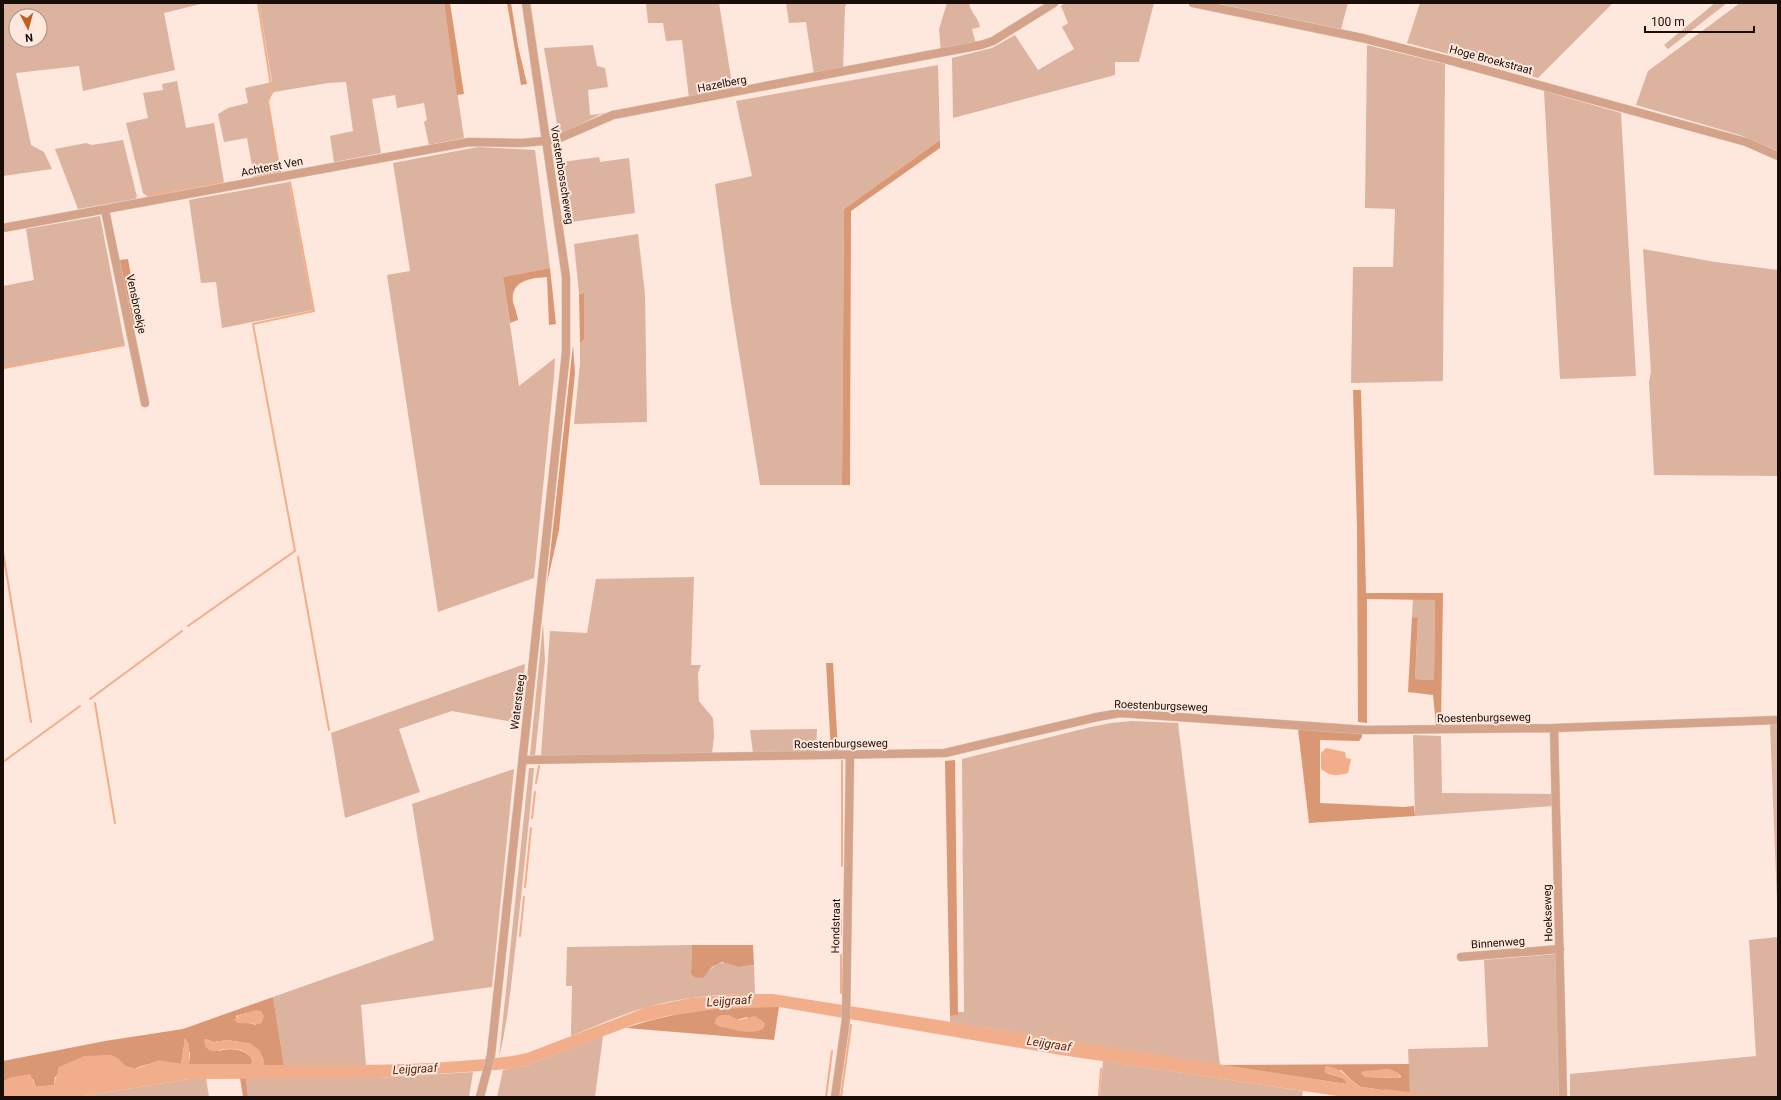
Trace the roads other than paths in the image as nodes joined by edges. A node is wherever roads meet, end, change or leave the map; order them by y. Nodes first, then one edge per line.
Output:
1 (526, 3) edge
2 (1054, 3) edge
3 (1193, 3) edge
4 (546, 141) junction
5 (1778, 156) edge
6 (105, 210) junction
7 (3, 228) edge
8 (566, 352) joint
9 (145, 402) dead end
10 (1778, 720) edge
11 (1554, 728) junction
12 (850, 755) junction
13 (522, 760) junction
14 (1560, 949) junction
15 (1461, 956) dead end
16 (480, 1097) edge
17 (835, 1097) edge
18 (1563, 1097) edge

1 - 4 street, Vorstenbosscheweg
2 - 4 street, Hazelberg
3 - 5 street, Hoge Broekstraat
4 - 6 street, Achterst Ven
4 - 8 street, Vorstenbosscheweg
6 - 7 street, Achterst Ven
6 - 9 street, Vensbroekje
8 - 13 street, Watersteeg
10 - 11 street, Roestenburgseweg
11 - 12 street, Roestenburgseweg
11 - 14 street, Hoekseweg
12 - 13 street, Roestenburgseweg
12 - 17 street, Hondstraat
13 - 16 street, Watersteeg
14 - 15 street, Binnenweg
14 - 18 street, Hoekseweg

